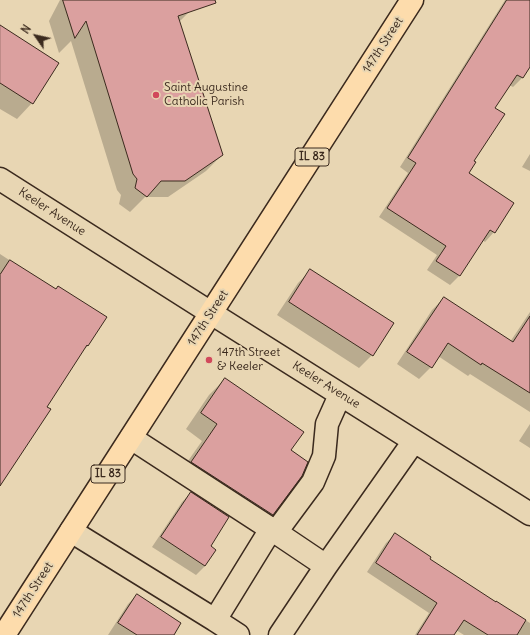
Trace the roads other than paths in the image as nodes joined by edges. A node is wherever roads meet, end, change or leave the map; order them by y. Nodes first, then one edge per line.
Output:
1 (412, 0) edge
2 (0, 179) edge
3 (211, 314) junction
4 (340, 395) junction
5 (131, 438) junction
6 (414, 441) junction
7 (530, 514) edge
8 (71, 531) junction
9 (273, 531) junction
10 (326, 566) junction
11 (215, 620) junction
12 (3, 633) edge
13 (238, 635) edge
14 (280, 635) edge

1 - 3 main road, 147th Street / IL 83
2 - 3 street, Keeler Avenue
3 - 4 street, Keeler Avenue
3 - 5 main road, 147th Street / IL 83
4 - 6 street, Keeler Avenue
4 - 9 street
5 - 8 main road, 147th Street / IL 83
5 - 9 street
6 - 7 street, Keeler Avenue
6 - 10 street
8 - 11 street
8 - 12 main road, 147th Street / IL 83
9 - 10 street
9 - 11 street
10 - 14 street
11 - 13 street

